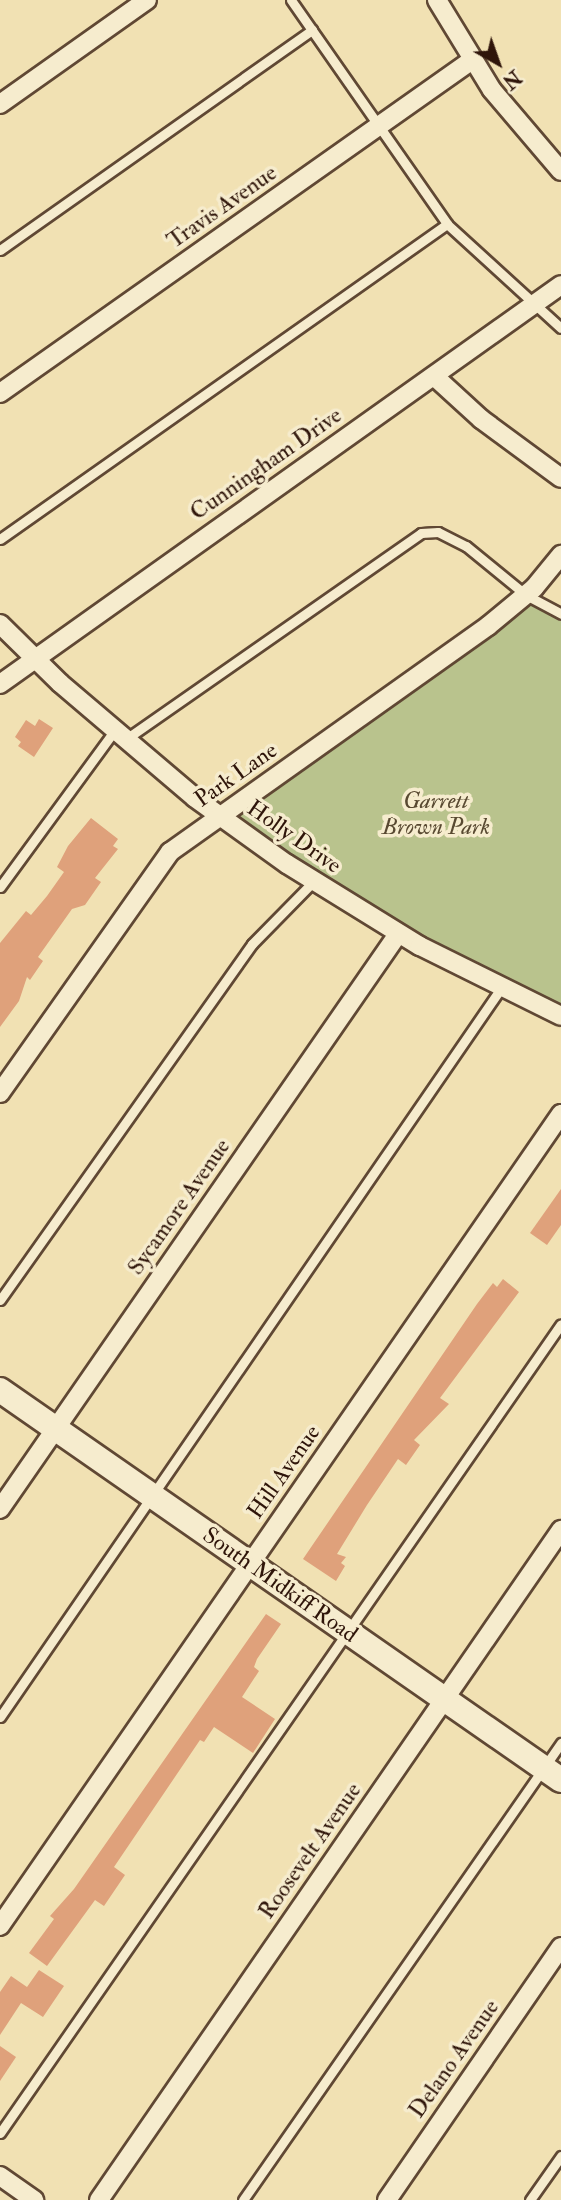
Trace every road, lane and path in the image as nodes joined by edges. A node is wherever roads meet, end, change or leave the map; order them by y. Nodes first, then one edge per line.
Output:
1 (147, 0) edge
2 (291, 0) edge
3 (437, 0) edge
4 (312, 30) junction
5 (472, 60) junction
6 (0, 104) edge
7 (380, 125) junction
8 (561, 171) edge
9 (447, 224) junction
10 (0, 250) edge
11 (561, 285) edge
12 (533, 305) junction
13 (561, 328) edge
14 (434, 376) junction
15 (0, 393) edge
16 (561, 478) edge
17 (0, 539) edge
18 (561, 555) edge
19 (526, 595) junction
20 (561, 614) edge
21 (0, 625) edge
22 (34, 658) junction
23 (0, 684) edge
24 (120, 734) junction
25 (221, 815) junction
26 (313, 882) junction
27 (0, 887) edge
28 (398, 934) junction
29 (501, 988) junction
30 (561, 1016) edge
31 (0, 1093) edge
32 (561, 1114) edge
33 (0, 1300) edge
34 (561, 1324) edge
35 (0, 1390) edge
36 (55, 1430) junction
37 (152, 1496) junction
38 (0, 1509) edge
39 (561, 1530) edge
40 (250, 1564) junction
41 (347, 1631) junction
42 (445, 1698) junction
43 (0, 1717) edge
44 (561, 1743) edge
45 (553, 1774) edge
46 (0, 1926) edge
47 (561, 1947) edge
48 (0, 2133) edge
49 (561, 2156) edge
50 (0, 2176) edge
51 (34, 2200) edge
52 (99, 2200) edge
53 (243, 2200) edge
54 (387, 2200) edge
55 (530, 2200) edge

1 - 6 street
2 - 4 lane
3 - 5 street
4 - 7 lane
4 - 10 lane
5 - 7 street, Travis Avenue
5 - 8 street
7 - 9 lane
7 - 15 street, Travis Avenue
9 - 12 lane
9 - 17 lane
11 - 12 street, Cunningham Drive
12 - 13 lane
12 - 14 street, Cunningham Drive
14 - 16 street
14 - 22 street, Cunningham Drive
18 - 19 street, Park Lane
19 - 20 lane
19 - 24 lane
19 - 25 street, Park Lane
21 - 22 street, Holly Drive
22 - 23 street, Cunningham Drive
22 - 24 street, Holly Drive
24 - 25 street, Holly Drive
24 - 27 lane
25 - 26 street, Holly Drive
25 - 31 street, Park Lane
26 - 28 street, Holly Drive
26 - 33 lane
28 - 29 street, Holly Drive
28 - 36 street, Sycamore Avenue
29 - 30 street, Holly Drive
29 - 37 lane
32 - 40 street, Hill Avenue
34 - 41 lane
35 - 36 main road, South Midkiff Road
36 - 37 main road, South Midkiff Road
36 - 38 street, Sycamore Avenue
37 - 40 main road, South Midkiff Road
37 - 43 lane
39 - 42 street, Roosevelt Avenue
40 - 41 main road, South Midkiff Road
40 - 46 street, Hill Avenue
41 - 42 main road, South Midkiff Road
41 - 48 lane
42 - 45 main road, South Midkiff Road
42 - 52 street, Roosevelt Avenue
44 - 45 lane
45 - 53 lane
47 - 54 street, Delano Avenue
49 - 55 lane
50 - 51 street

